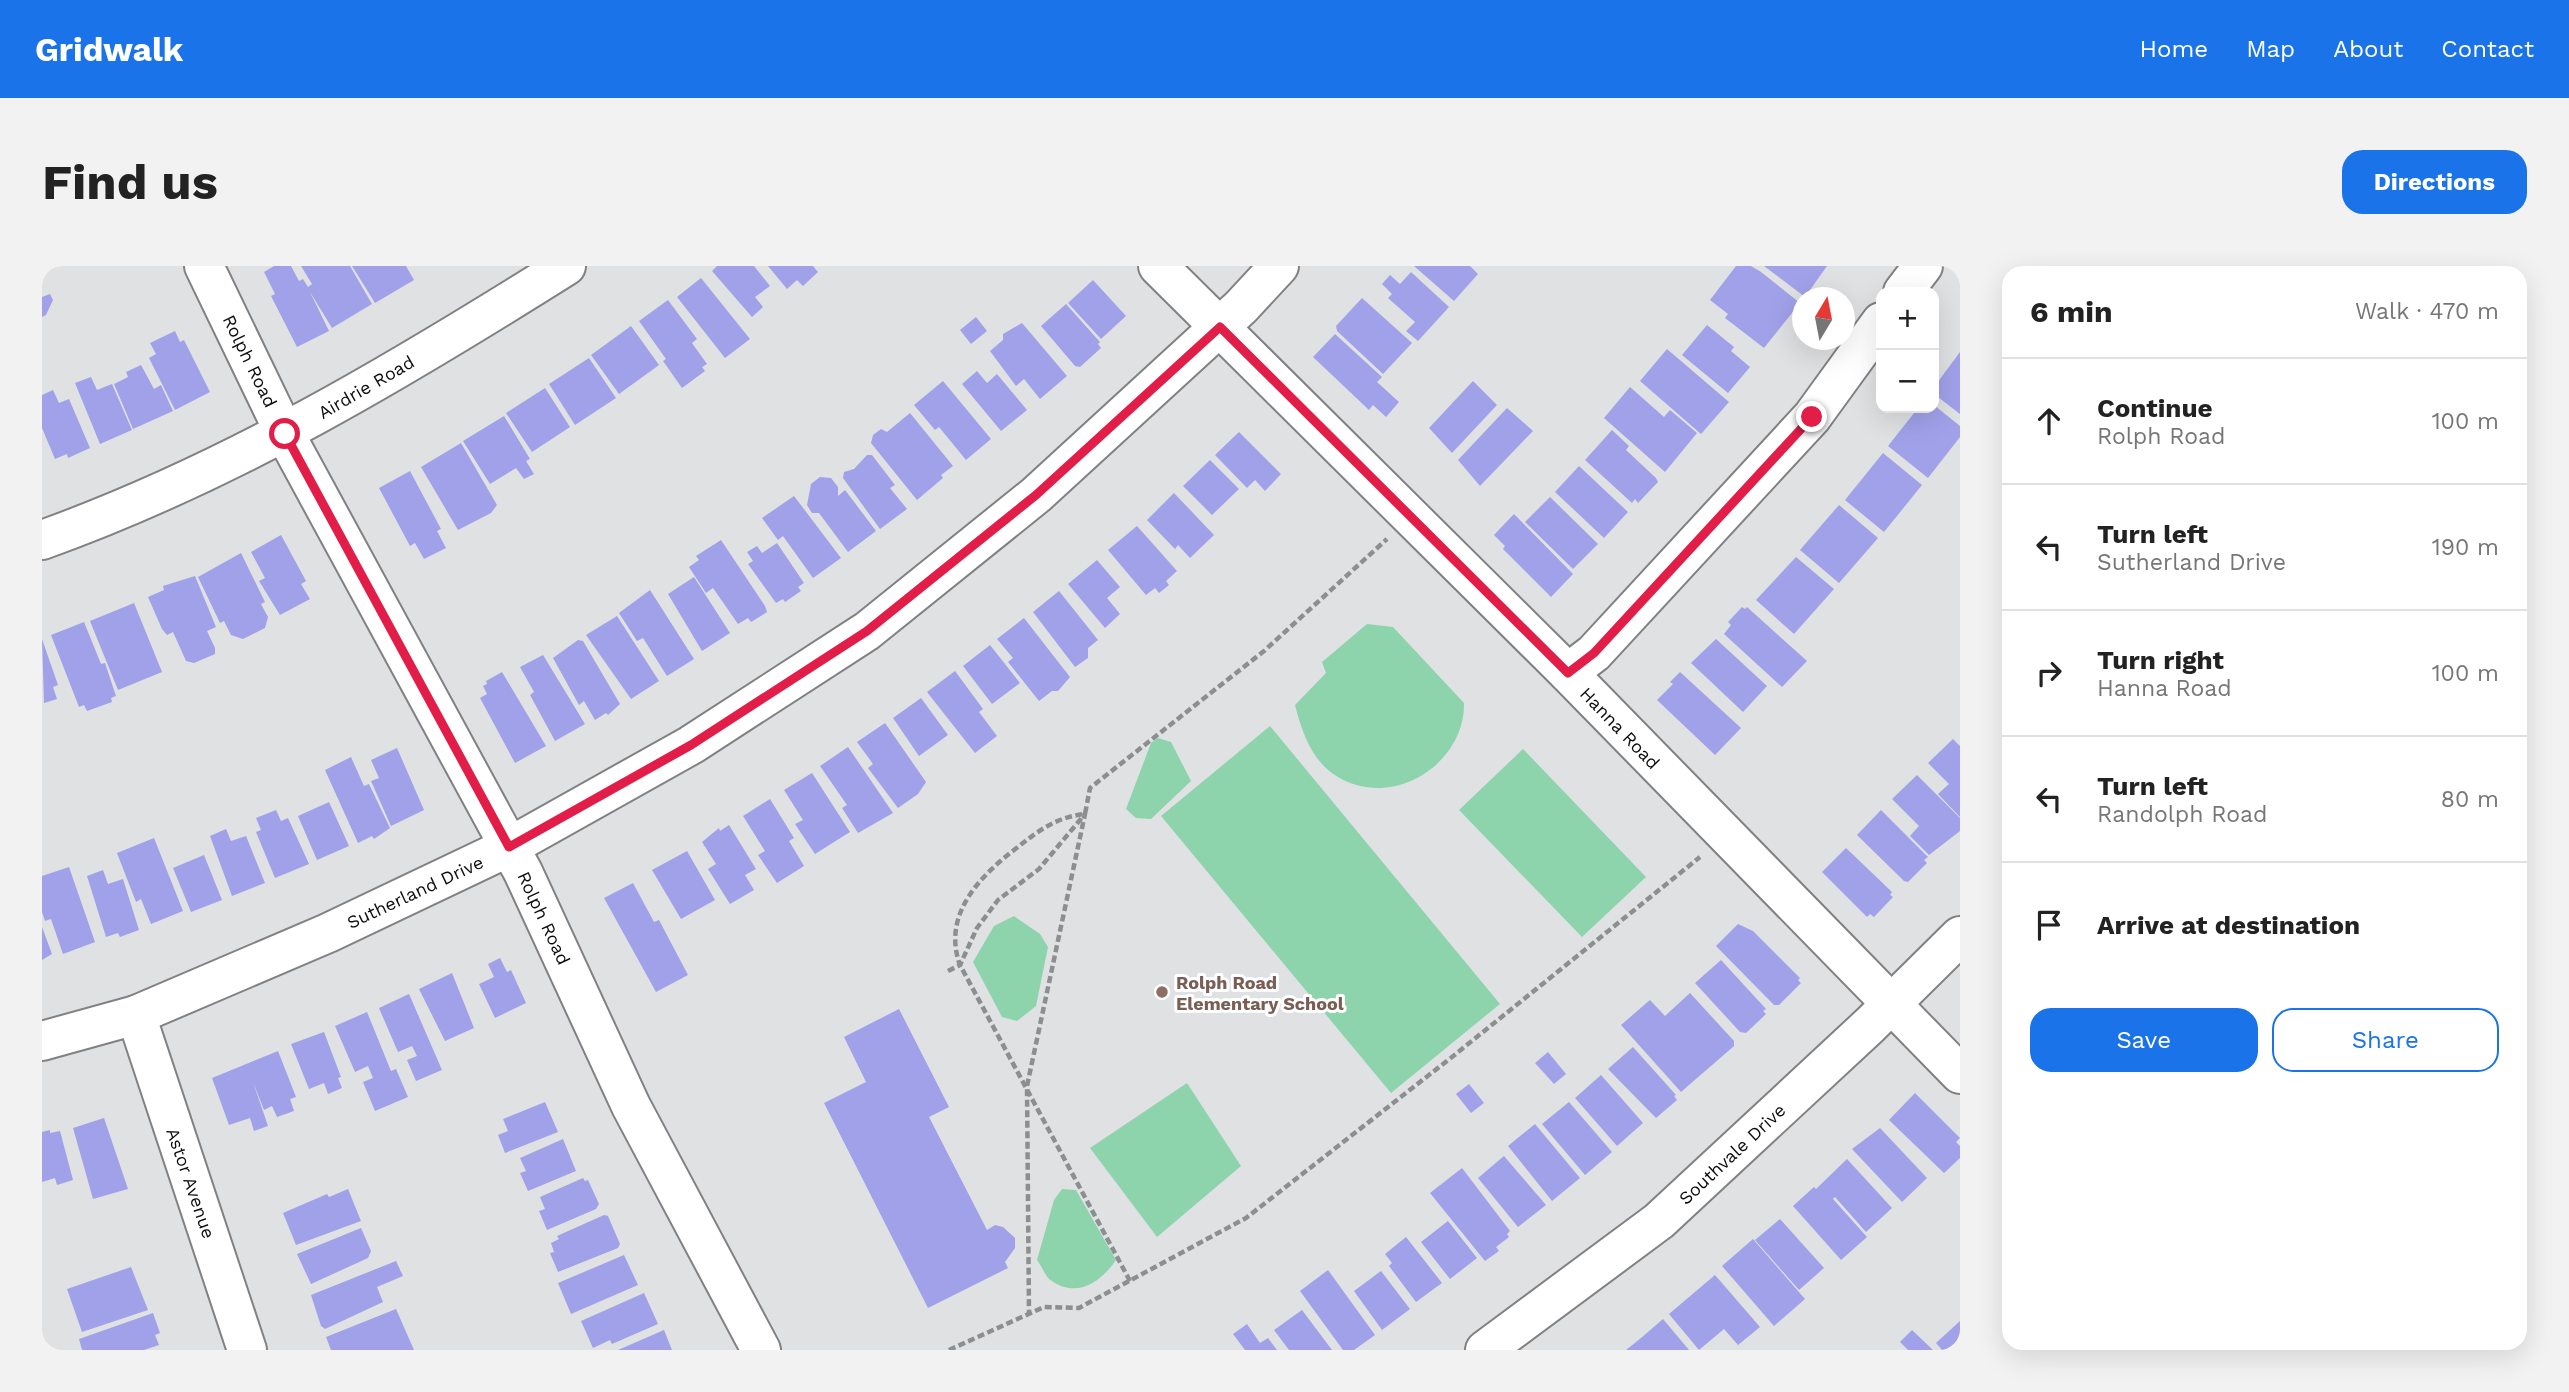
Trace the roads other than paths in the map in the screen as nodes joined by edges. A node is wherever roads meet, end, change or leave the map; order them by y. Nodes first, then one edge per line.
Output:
1 (204, 266) edge
2 (566, 266) edge
3 (1158, 266) edge
4 (1279, 266) edge
5 (1923, 266) edge
6 (1907, 287) edge
7 (1220, 327) junction
8 (1876, 330) edge
9 (285, 434) junction
10 (42, 541) edge
11 (1568, 673) junction
12 (509, 847) junction
13 (1960, 936) edge
14 (1891, 1004) junction
15 (136, 1015) junction
16 (42, 1041) edge
17 (1960, 1074) edge
18 (247, 1350) edge
19 (761, 1350) edge
20 (1485, 1350) edge

1 - 9 street, Rolph Road
2 - 9 street, Airdrie Road
3 - 7 street, Hanna Road
4 - 7 street, Sutherland Drive
5 - 6 street
7 - 11 street, Hanna Road
7 - 12 street, Sutherland Drive
8 - 11 street
9 - 10 street, Airdrie Road
9 - 12 street, Rolph Road
11 - 14 street, Hanna Road
12 - 15 street, Sutherland Drive
12 - 19 street, Rolph Road
13 - 14 street, Southvale Drive
14 - 17 street, Hanna Road
14 - 20 street, Southvale Drive
15 - 16 street, Sutherland Drive
15 - 18 street, Astor Avenue

